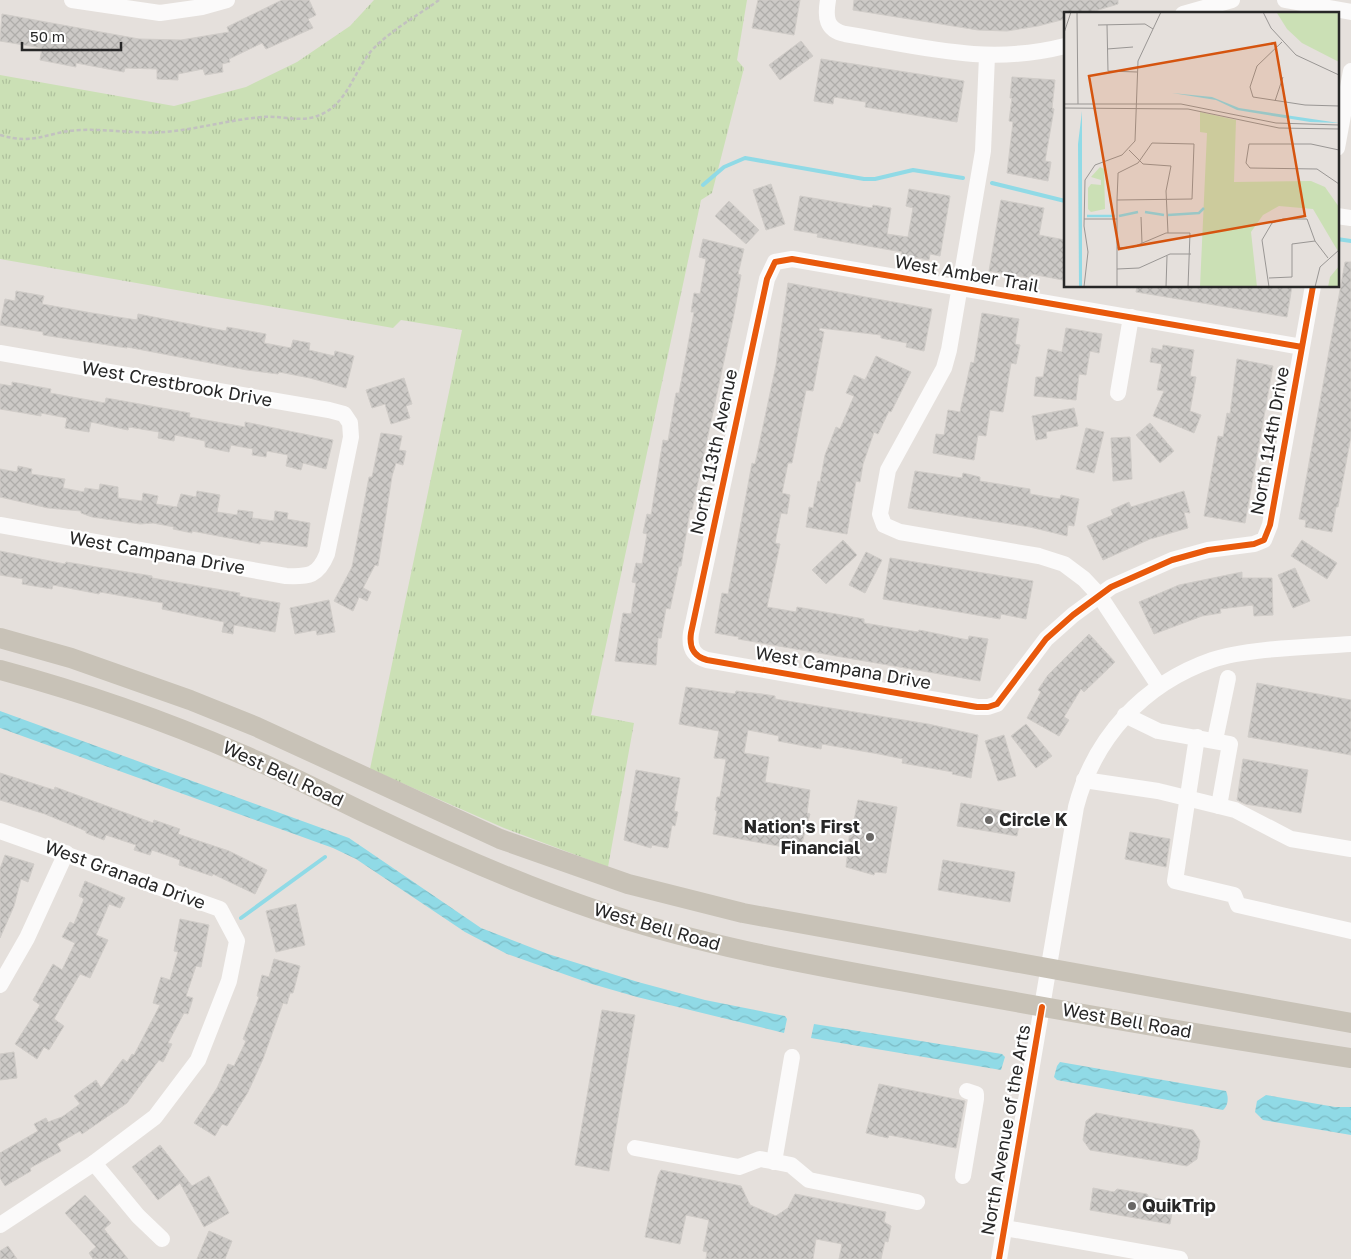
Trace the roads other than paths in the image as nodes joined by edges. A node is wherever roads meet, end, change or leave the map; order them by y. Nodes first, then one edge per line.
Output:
1 (72, 0) edge
2 (227, 0) edge
3 (828, 0) edge
4 (1232, 0) edge
5 (1285, 0) edge
6 (1189, 12) edge
7 (1351, 12) edge
8 (1064, 46) edge
9 (987, 56) junction
10 (1351, 71) edge
11 (1338, 142) edge
12 (1338, 216) edge
13 (1351, 218) edge
14 (775, 262) joint
15 (960, 288) junction
16 (1313, 288) edge
17 (1131, 317) junction
18 (1302, 347) junction
19 (0, 352) edge
20 (1118, 393) dead end
21 (0, 526) edge
22 (315, 573) joint
23 (1099, 595) junction
24 (0, 638) edge
25 (1351, 644) edge
26 (692, 650) joint
27 (0, 670) edge
28 (1228, 678) dead end
29 (1159, 686) junction
30 (1125, 715) junction
31 (1197, 737) junction
32 (1215, 740) junction
33 (1084, 780) junction
34 (1186, 798) junction
35 (1227, 808) junction
36 (0, 831) edge
37 (1351, 849) edge
38 (66, 853) junction
39 (1351, 931) edge
40 (1049, 970) junction
41 (0, 985) edge
42 (1042, 1006) junction
43 (1351, 1023) edge
44 (792, 1057) dead end
45 (1351, 1058) edge
46 (968, 1091) dead end
47 (635, 1148) dead end
48 (774, 1162) junction
49 (94, 1163) junction
50 (963, 1176) dead end
51 (917, 1202) dead end
52 (0, 1225) edge
53 (1005, 1228) junction
54 (162, 1238) dead end
55 (999, 1259) edge
56 (1180, 1259) edge

1 - 2 street
3 - 9 street
4 - 6 street
5 - 7 street
8 - 9 street
9 - 15 street
10 - 11 street
12 - 13 street
14 - 15 street, West Amber Trail
14 - 26 street, North 113th Avenue
15 - 17 street, West Amber Trail
15 - 23 street
16 - 18 street, North 114th Drive
17 - 18 street, West Amber Trail
17 - 20 street
18 - 23 street, North 114th Drive
19 - 22 street, West Crestbrook Drive
21 - 22 street, West Campana Drive
23 - 26 street, West Campana Drive
23 - 29 street
24 - 40 main road, West Bell Road
25 - 29 street, North Avenue of the Arts
27 - 42 main road, West Bell Road
28 - 32 street
29 - 30 street, North Avenue of the Arts
30 - 31 street
30 - 33 street, North Avenue of the Arts
31 - 32 street
31 - 34 street
32 - 35 street
33 - 34 street
33 - 40 street, North Avenue of the Arts
34 - 35 street
34 - 39 street
35 - 37 street
36 - 38 street, West Granada Drive
38 - 41 street
38 - 49 street, West Granada Drive
40 - 42 street, North Avenue of the Arts
40 - 43 main road, West Bell Road
42 - 45 main road, West Bell Road
42 - 53 street, North Avenue of the Arts
44 - 48 street
46 - 50 street
47 - 48 street
48 - 51 street
49 - 52 street, West Granada Drive
49 - 54 street
53 - 55 street, North Avenue of the Arts
53 - 56 street

